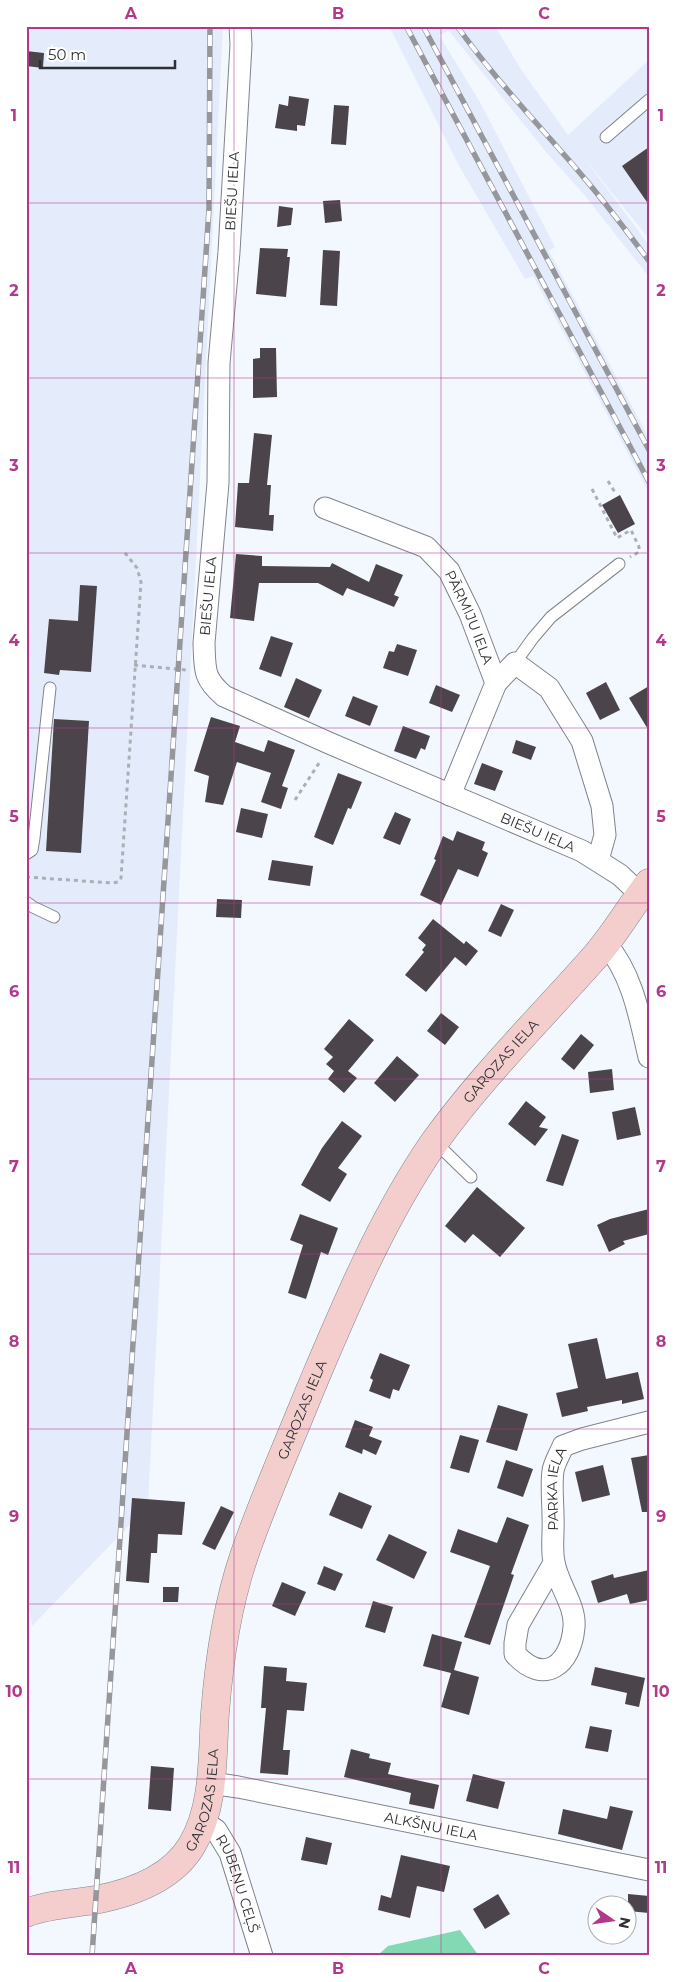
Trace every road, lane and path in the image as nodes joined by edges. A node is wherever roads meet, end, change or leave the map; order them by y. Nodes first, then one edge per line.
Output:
1 (240, 26) edge
2 (649, 100) edge
3 (606, 137) dead end
4 (608, 481) dead end
5 (592, 489) dead end
6 (616, 494) dead end
7 (325, 508) dead end
8 (125, 553) dead end
9 (618, 564) joint
10 (515, 663) junction
11 (134, 665) junction
12 (205, 670) junction
13 (496, 683) junction
14 (50, 688) dead end
15 (329, 744) junction
16 (450, 795) junction
17 (294, 800) dead end
18 (26, 854) edge
19 (598, 860) junction
20 (26, 877) edge
21 (644, 888) edge
22 (26, 902) edge
23 (54, 917) dead end
24 (606, 944) junction
25 (649, 1057) edge
26 (435, 1142) junction
27 (471, 1177) dead end
28 (649, 1422) edge
29 (554, 1563) dead end
30 (211, 1783) junction
31 (202, 1821) junction
32 (649, 1870) edge
33 (26, 1913) edge
34 (262, 1956) edge

1 - 12 street, BIEŠU IELA
2 - 3 lane
4 - 6 path
5 - 9 path
7 - 13 street, PĀRMIJU IELA
8 - 11 path
9 - 10 lane
10 - 13 street
10 - 19 street
11 - 12 path
11 - 20 path
12 - 15 street, BIEŠU IELA
13 - 16 street, PĀRMIJU IELA
14 - 18 lane
15 - 16 street, BIEŠU IELA
15 - 17 path
16 - 19 street, BIEŠU IELA
19 - 21 street, BIEŠU IELA
21 - 24 main road, GAROZAS IELA
22 - 23 lane
24 - 25 street
24 - 26 main road, GAROZAS IELA
26 - 27 lane
26 - 30 main road, GAROZAS IELA
28 - 29 street, PARKA IELA
30 - 31 main road, GAROZAS IELA
30 - 32 street, ALKŠŅU IELA
31 - 33 main road, GAROZAS IELA
31 - 34 street, RUBEŅU CEĻŠ

